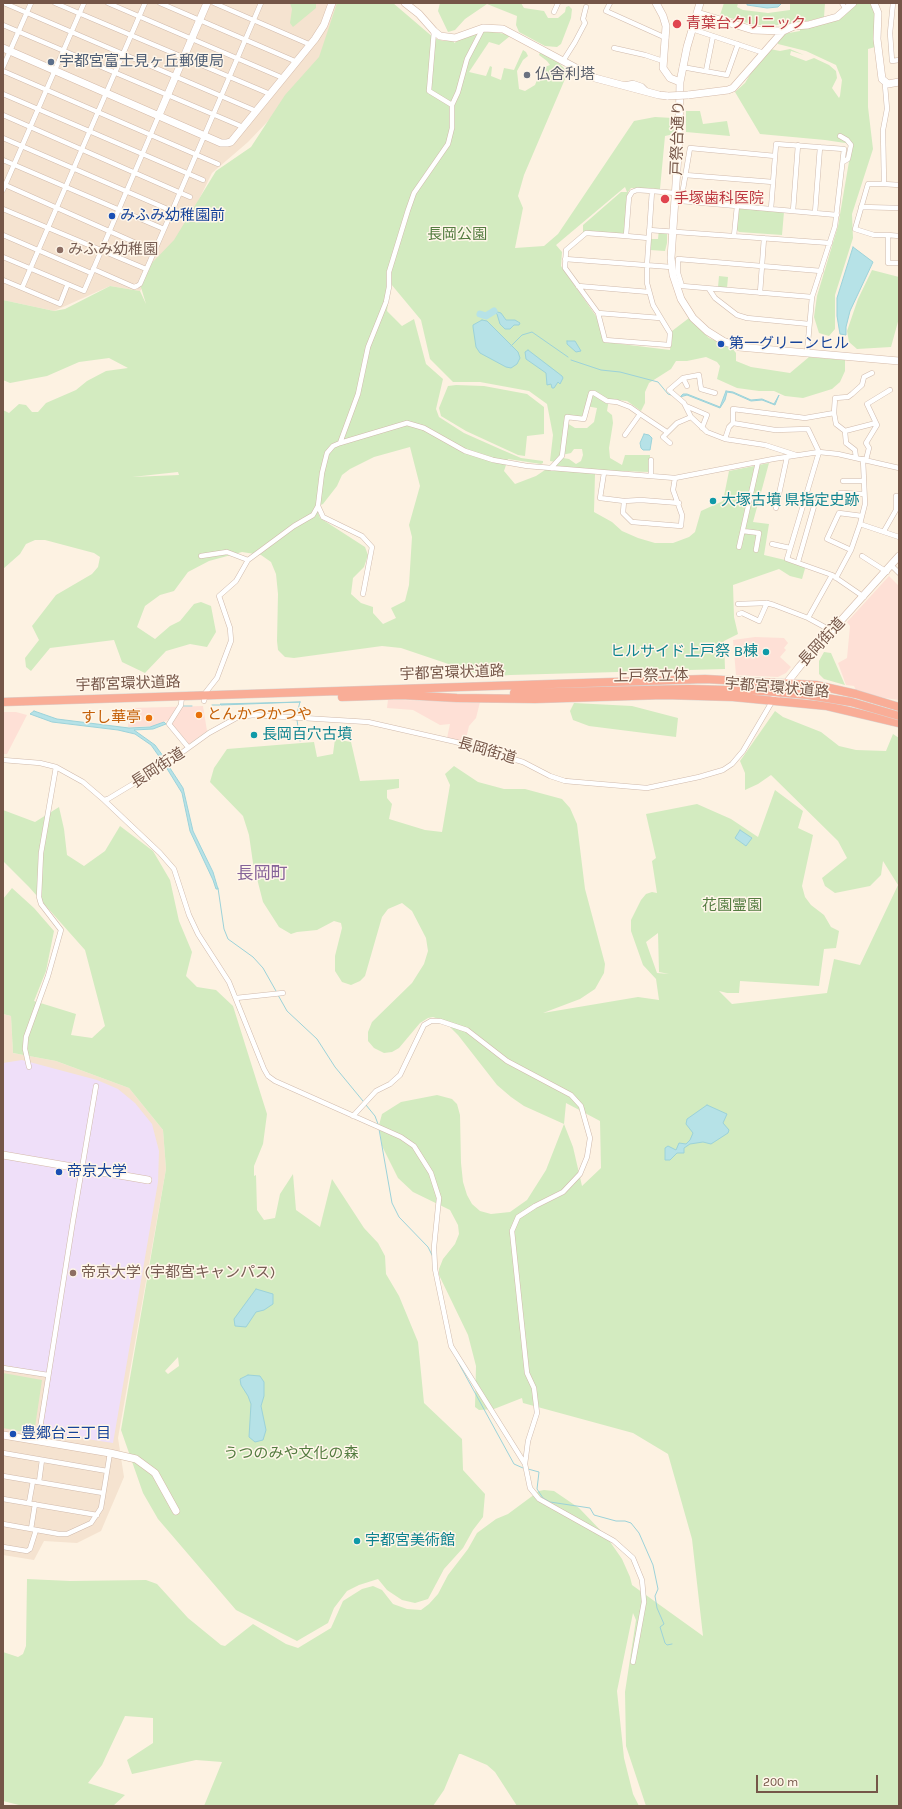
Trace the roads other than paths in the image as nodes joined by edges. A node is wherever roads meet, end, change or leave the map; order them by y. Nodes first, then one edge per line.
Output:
1 (4, 3) edge
2 (31, 3) edge
3 (55, 3) edge
4 (84, 3) edge
5 (108, 3) edge
6 (145, 3) edge
7 (160, 3) edge
8 (207, 3) edge
9 (214, 3) edge
10 (261, 3) edge
11 (332, 3) edge
12 (405, 3) edge
13 (558, 3) edge
14 (610, 3) edge
15 (656, 3) edge
16 (700, 3) edge
17 (842, 3) edge
18 (852, 3) edge
19 (874, 3) edge
20 (893, 3) edge
21 (586, 7) dead end
22 (846, 10) junction
23 (554, 12) dead end
24 (26, 13) junction
25 (80, 13) junction
26 (697, 13) junction
27 (139, 16) junction
28 (200, 20) junction
29 (254, 20) junction
30 (3, 25) edge
31 (483, 28) junction
32 (692, 29) junction
33 (18, 31) junction
34 (783, 31) junction
35 (72, 32) junction
36 (434, 32) junction
37 (131, 35) junction
38 (713, 36) junction
39 (666, 38) junction
40 (191, 39) junction
41 (245, 40) junction
42 (738, 44) junction
43 (311, 45) junction
44 (614, 48) dead end
45 (6, 49) edge
46 (64, 50) junction
47 (764, 53) junction
48 (122, 55) junction
49 (184, 57) junction
50 (237, 58) junction
51 (563, 60) junction
52 (899, 60) edge
53 (663, 61) junction
54 (296, 62) junction
55 (3, 67) edge
56 (682, 67) junction
57 (55, 70) junction
58 (3, 71) edge
59 (706, 71) junction
60 (115, 72) junction
61 (175, 76) junction
62 (230, 77) junction
63 (283, 78) junction
64 (680, 82) junction
65 (899, 82) edge
66 (886, 83) junction
67 (47, 89) junction
68 (106, 92) junction
69 (3, 94) edge
70 (270, 94) junction
71 (167, 96) junction
72 (221, 96) junction
73 (452, 105) junction
74 (38, 109) junction
75 (256, 111) junction
76 (98, 112) junction
77 (213, 114) junction
78 (3, 115) edge
79 (159, 115) junction
80 (243, 127) junction
81 (30, 128) junction
82 (89, 131) junction
83 (150, 135) junction
84 (204, 135) junction
85 (840, 136) dead end
86 (3, 138) edge
87 (798, 145) junction
88 (22, 146) junction
89 (820, 147) junction
90 (81, 150) junction
91 (142, 154) junction
92 (196, 155) junction
93 (775, 156) junction
94 (3, 160) edge
95 (843, 162) junction
96 (218, 164) dead end
97 (14, 165) junction
98 (73, 168) junction
99 (134, 172) junction
100 (188, 174) junction
101 (685, 175) junction
102 (204, 180) dead end
103 (773, 182) junction
104 (884, 184) junction
105 (899, 185) edge
106 (4, 187) edge
107 (65, 188) junction
108 (126, 191) junction
109 (180, 192) junction
110 (652, 192) junction
111 (675, 193) junction
112 (190, 198) dead end
113 (737, 206) junction
114 (56, 207) junction
115 (861, 207) junction
116 (899, 208) edge
117 (3, 209) edge
118 (771, 209) junction
119 (117, 210) junction
120 (172, 211) junction
121 (793, 211) junction
122 (815, 213) junction
123 (837, 215) junction
124 (48, 228) junction
125 (108, 230) junction
126 (164, 230) junction
127 (649, 230) junction
128 (672, 232) junction
129 (3, 235) edge
130 (626, 236) junction
131 (734, 236) junction
132 (888, 236) junction
133 (899, 236) edge
134 (648, 238) junction
135 (764, 238) junction
136 (830, 243) junction
137 (38, 250) junction
138 (100, 250) junction
139 (154, 251) junction
140 (3, 257) edge
141 (566, 260) junction
142 (899, 264) edge
143 (646, 265) junction
144 (762, 266) junction
145 (671, 267) junction
146 (30, 269) junction
147 (146, 269) junction
148 (92, 271) junction
149 (821, 271) junction
150 (3, 280) edge
151 (67, 286) junction
152 (578, 286) junction
153 (22, 288) junction
154 (709, 289) junction
155 (649, 292) junction
156 (760, 293) junction
157 (812, 297) junction
158 (598, 314) junction
159 (660, 318) junction
160 (809, 324) junction
161 (807, 353) junction
162 (899, 361) edge
163 (872, 373) dead end
164 (683, 378) junction
165 (687, 386) dead end
166 (890, 390) dead end
167 (715, 393) dead end
168 (686, 406) junction
169 (834, 413) junction
170 (640, 414) junction
171 (691, 417) junction
172 (733, 423) junction
173 (876, 423) junction
174 (702, 428) junction
175 (845, 431) junction
176 (667, 432) junction
177 (625, 435) dead end
178 (725, 439) junction
179 (340, 443) junction
180 (670, 443) dead end
181 (818, 452) junction
182 (796, 455) junction
183 (787, 457) junction
184 (856, 458) junction
185 (652, 460) dead end
186 (864, 460) junction
187 (758, 462) junction
188 (551, 468) junction
189 (899, 468) edge
190 (604, 473) junction
191 (651, 476) junction
192 (675, 478) junction
193 (842, 481) dead end
194 (863, 482) junction
195 (840, 493) dead end
196 (864, 494) junction
197 (899, 496) edge
198 (624, 501) junction
199 (679, 503) junction
200 (815, 503) dead end
201 (318, 506) junction
202 (776, 508) dead end
203 (862, 516) junction
204 (860, 524) junction
205 (743, 531) junction
206 (884, 531) junction
207 (899, 537) edge
208 (772, 544) dead end
209 (740, 547) dead end
210 (790, 548) junction
211 (756, 550) dead end
212 (851, 550) junction
213 (201, 556) dead end
214 (862, 556) dead end
215 (899, 556) edge
216 (248, 560) junction
217 (798, 562) junction
218 (889, 569) junction
219 (899, 573) edge
220 (834, 577) junction
221 (364, 594) dead end
222 (864, 597) junction
223 (767, 603) junction
224 (738, 604) dead end
225 (739, 614) dead end
226 (808, 618) junction
227 (832, 631) junction
228 (786, 683) junction
229 (764, 689) junction
230 (402, 692) junction
231 (205, 698) junction
232 (182, 699) junction
233 (774, 699) junction
234 (3, 702) edge
235 (899, 707) edge
236 (3, 708) edge
237 (899, 712) edge
238 (899, 716) edge
239 (899, 722) edge
240 (188, 747) junction
241 (3, 760) edge
242 (56, 767) junction
243 (104, 800) junction
244 (283, 993) dead end
245 (236, 998) junction
246 (29, 1067) dead end
247 (96, 1086) dead end
248 (353, 1116) junction
249 (3, 1155) edge
250 (81, 1169) junction
251 (148, 1180) dead end
252 (3, 1368) edge
253 (48, 1376) junction
254 (3, 1435) edge
255 (38, 1441) junction
256 (3, 1453) edge
257 (110, 1453) junction
258 (42, 1460) junction
259 (525, 1464) junction
260 (107, 1471) junction
261 (3, 1476) edge
262 (32, 1481) junction
263 (39, 1482) junction
264 (103, 1493) junction
265 (3, 1499) edge
266 (29, 1503) junction
267 (35, 1504) junction
268 (176, 1511) dead end
269 (97, 1515) junction
270 (3, 1524) edge
271 (30, 1529) junction
272 (36, 1530) junction
273 (3, 1547) edge
274 (633, 1662) dead end

1 - 24 street
2 - 24 street
3 - 25 street
4 - 25 street
5 - 27 street
6 - 27 street
7 - 28 street
8 - 28 street
9 - 29 street
10 - 29 street
11 - 43 street
12 - 36 street
13 - 23 street
14 - 39 street
15 - 39 street
16 - 26 street, 戸祭台通り
17 - 22 street
18 - 22 street
19 - 66 street
20 - 52 street
21 - 51 street
22 - 34 street
24 - 33 street
24 - 35 street
25 - 35 street
25 - 37 street
26 - 32 street, 戸祭台通り
26 - 34 street
27 - 37 street
27 - 40 street
28 - 40 street
28 - 41 street
29 - 41 street
29 - 43 street
30 - 33 street
31 - 36 street
31 - 51 street
31 - 73 street
32 - 38 street
32 - 56 street, 戸祭台通り
33 - 45 street
33 - 46 street
34 - 47 street
35 - 46 street
35 - 48 street
36 - 73 street
37 - 48 street
37 - 49 street
38 - 42 street
38 - 59 street
39 - 53 street
40 - 49 street
40 - 50 street
41 - 50 street
41 - 54 street
42 - 47 street
42 - 59 street
43 - 54 street
44 - 53 street
45 - 55 street
45 - 57 street
46 - 57 street
46 - 60 street
47 - 51 street, bridge
48 - 60 street
48 - 61 street
49 - 61 street
49 - 62 street
50 - 62 street
50 - 63 street
53 - 64 street
54 - 63 street
56 - 59 street
56 - 64 street, 戸祭台通り
57 - 67 street
57 - 68 street
58 - 67 street
60 - 68 street
60 - 71 street
61 - 71 street
61 - 72 street
62 - 70 street
62 - 72 street
63 - 70 street
64 - 111 street, 戸祭台通り
65 - 66 street
66 - 104 street
67 - 74 street
67 - 76 street
68 - 76 street
68 - 79 street
69 - 74 street
70 - 75 street
71 - 77 street
71 - 79 street
72 - 75 street
72 - 77 street
73 - 179 street
74 - 81 street
74 - 82 street
75 - 80 street
76 - 82 street
76 - 83 street
77 - 80 street
77 - 84 street
78 - 81 street
79 - 83 street
79 - 84 street
80 - 84 street
81 - 88 street
81 - 90 street
82 - 90 street
82 - 91 street
83 - 91 street
83 - 92 street
84 - 92 street
85 - 95 street
86 - 88 street
87 - 89 street
87 - 93 street
87 - 121 street
88 - 97 street
88 - 98 street
89 - 95 street
89 - 122 street
90 - 98 street
90 - 99 street
91 - 99 street
91 - 100 street
92 - 96 street
92 - 100 street
93 - 101 street
93 - 103 street
94 - 97 street
95 - 123 street
97 - 106 street
97 - 107 street
98 - 107 street
98 - 108 street
99 - 108 street
99 - 109 street
100 - 102 street
100 - 109 street
101 - 103 street
101 - 113 street
103 - 118 street
104 - 105 street
104 - 115 street
106 - 114 street
107 - 114 street
107 - 119 street
108 - 119 street
108 - 120 street
109 - 112 street
109 - 120 street
110 - 111 street
110 - 127 street
110 - 130 street
111 - 128 street, 戸祭台通り
113 - 118 street
113 - 131 street
114 - 124 street
114 - 125 street
115 - 116 street
115 - 132 street
117 - 124 street
118 - 121 street
119 - 125 street
119 - 126 street
120 - 126 street
121 - 122 street
122 - 123 street
123 - 136 street
124 - 137 street
124 - 138 street
125 - 138 street
125 - 139 street
126 - 139 street
127 - 128 street
127 - 134 street
128 - 131 street
128 - 145 street, 戸祭台通り
129 - 137 street
130 - 134 street
130 - 141 street
131 - 135 street
132 - 133 street
132 - 142 street
134 - 143 street
135 - 136 street
135 - 144 street
136 - 149 street
137 - 146 street
137 - 148 street
138 - 147 street
138 - 148 street
139 - 147 street
140 - 146 street
141 - 143 street
141 - 152 street
143 - 145 street
143 - 155 street
144 - 149 street
144 - 154 street
144 - 156 street
145 - 161 street, 戸祭台通り
146 - 151 street
146 - 153 street
147 - 148 street
148 - 151 street
149 - 157 street
150 - 153 street
151 - 153 street
152 - 155 street
152 - 158 street
154 - 156 street
154 - 160 street
155 - 159 street
156 - 157 street
157 - 160 street
158 - 159 street
158 - 159 street
160 - 161 street
161 - 162 street, 戸祭台通り
163 - 169 street
164 - 165 street
164 - 167 street
164 - 168 street
166 - 173 street
168 - 171 street
168 - 174 street
169 - 172 street
169 - 175 street
170 - 176 street
170 - 177 street
170 - 188 street
171 - 174 street
171 - 176 street
172 - 178 street
172 - 181 street
173 - 175 street
173 - 186 street
174 - 178 street
175 - 184 street
176 - 180 street
178 - 182 street
179 - 188 street
179 - 201 street
181 - 182 street
181 - 184 street
181 - 210 street
182 - 183 street
183 - 187 street
183 - 202 street
184 - 186 street
185 - 191 street
186 - 189 street
186 - 194 street
187 - 192 street
187 - 205 street
188 - 190 street
190 - 191 street
190 - 198 street
191 - 192 street
192 - 199 street
193 - 194 street
194 - 196 street
195 - 196 street
196 - 203 street
197 - 206 street
198 - 199 street
198 - 199 street
200 - 217 street
201 - 216 street
201 - 221 street
203 - 204 street
203 - 212 street
204 - 206 street
204 - 212 street
205 - 209 street
205 - 211 street
206 - 207 street
208 - 210 street
210 - 217 street
212 - 220 street
213 - 216 street
214 - 218 street
215 - 218 street, 長岡街道
216 - 231 street
217 - 220 street
218 - 219 street
218 - 222 street, 長岡街道
220 - 222 street
220 - 226 street
222 - 227 street, 長岡街道
223 - 224 street
223 - 225 street
223 - 226 street
226 - 227 street
227 - 228 street, 長岡街道
228 - 230 highway, 宇都宮環状道路
228 - 233 street, 長岡街道
228 - 235 highway, 宇都宮環状道路
229 - 230 highway, 上戸祭立体
229 - 237 highway, 上戸祭立体
229 - 238 highway, 上戸祭立体, bridge
230 - 231 highway, 宇都宮環状道路
230 - 233 highway, 宇都宮環状道路
231 - 232 highway, 宇都宮環状道路
232 - 234 highway, 宇都宮環状道路
232 - 236 highway, 宇都宮環状道路
232 - 240 street
233 - 239 highway, 宇都宮環状道路
233 - 240 street, 長岡街道
240 - 243 street, 長岡街道
241 - 242 street
242 - 243 street
242 - 246 street
243 - 245 street
244 - 245 street
245 - 248 street
247 - 250 street
248 - 259 street
248 - 259 street
249 - 250 street
250 - 251 street
250 - 253 street
252 - 253 street
253 - 255 street
254 - 255 street
255 - 257 street
256 - 258 street
257 - 260 street
257 - 268 street
258 - 260 street
258 - 263 street
259 - 274 street
260 - 264 street
261 - 262 street
262 - 263 street
262 - 266 street
263 - 264 street
264 - 269 street
265 - 266 street
266 - 267 street
267 - 269 street
267 - 271 street
269 - 272 street
270 - 271 street
271 - 272 street
272 - 273 street

